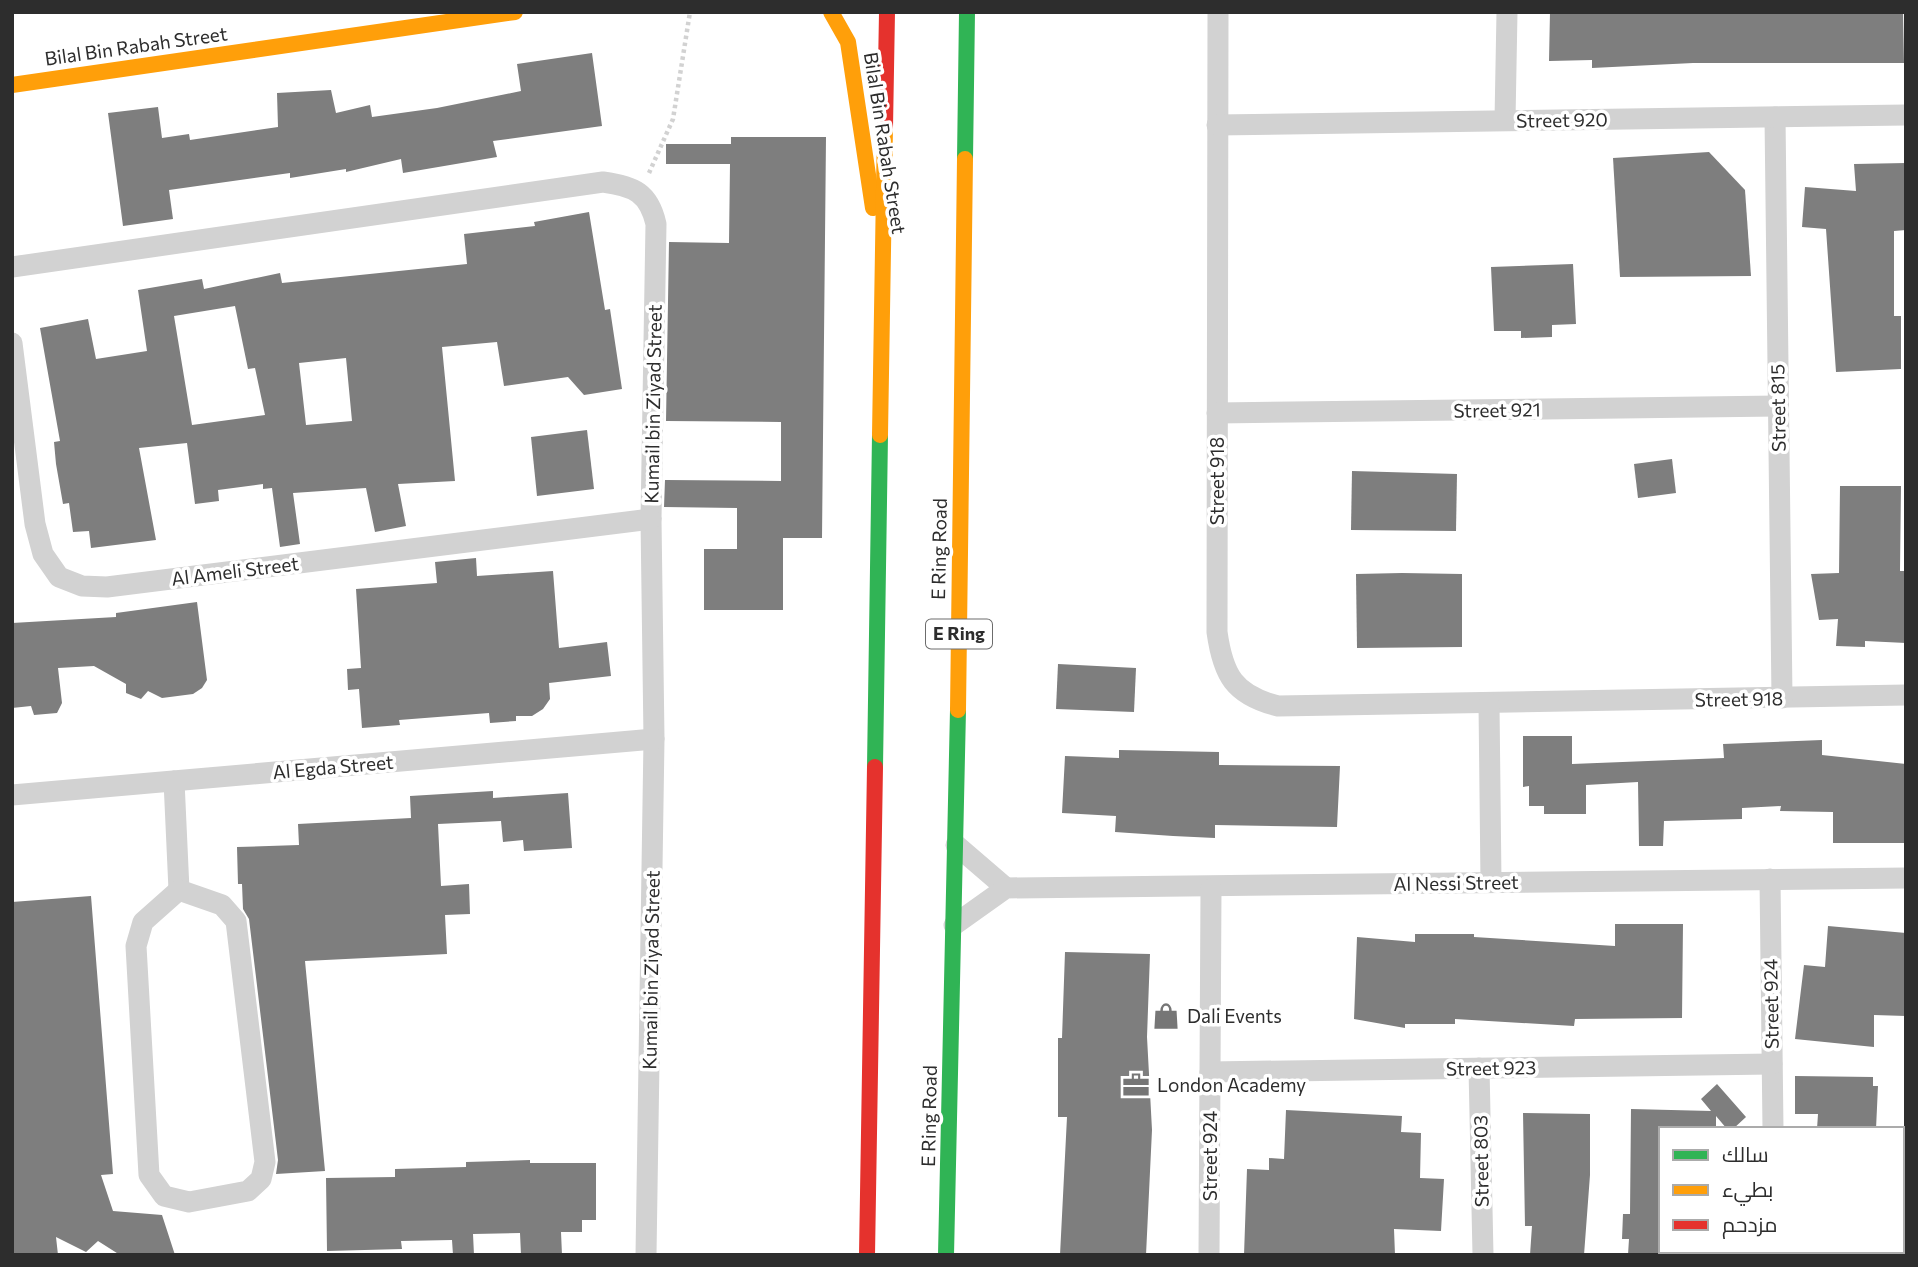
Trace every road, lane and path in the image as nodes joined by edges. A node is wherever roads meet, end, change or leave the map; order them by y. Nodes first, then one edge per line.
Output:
1 (515, 12) edge
2 (690, 12) edge
3 (831, 12) edge
4 (887, 12) edge
5 (968, 12) edge
6 (1218, 12) edge
7 (1507, 12) edge
8 (12, 86) edge
9 (1906, 115) edge
10 (1775, 117) junction
11 (1505, 120) junction
12 (1217, 125) junction
13 (640, 193) junction
14 (12, 267) edge
15 (885, 285) junction
16 (12, 343) edge
17 (1778, 406) junction
18 (1216, 413) junction
19 (651, 519) junction
20 (1906, 695) edge
21 (1782, 698) junction
22 (1489, 704) junction
23 (654, 739) junction
24 (174, 781) junction
25 (12, 795) edge
26 (956, 845) junction
27 (1906, 878) edge
28 (1770, 879) junction
29 (1491, 882) junction
30 (1006, 888) junction
31 (1211, 888) junction
32 (179, 890) junction
33 (954, 925) junction
34 (1772, 1063) junction
35 (1479, 1068) junction
36 (1210, 1072) junction
37 (1773, 1127) edge
38 (646, 1255) edge
39 (867, 1255) edge
40 (946, 1255) edge
41 (1209, 1255) edge
42 (1483, 1255) edge

1 - 8 main road, Bilal Bin Rabah Street
2 - 13 path
3 - 15 main road, Bilal Bin Rabah Street
4 - 15 main road
5 - 26 main road, E Ring Road / E Ring
6 - 12 street, Street 918
7 - 11 street
9 - 10 street, Street 920
10 - 11 street, Street 920
10 - 17 street, Street 815
11 - 12 street, Street 920
12 - 18 street, Street 918
13 - 14 street
13 - 19 street, Kumail bin Ziyad Street
15 - 39 main road
16 - 19 street, Al Ameli Street
17 - 18 street, Street 921
17 - 21 street, Street 815
18 - 22 street, Street 918
19 - 23 street, Kumail bin Ziyad Street
20 - 21 street, Street 918
21 - 22 street, Street 918
22 - 29 street
23 - 24 street, Al Egda Street
23 - 38 street, Kumail bin Ziyad Street
24 - 25 street, Al Egda Street
24 - 32 street
26 - 30 street
26 - 33 main road, E Ring Road / E Ring
27 - 28 street, Al Nessi Street
28 - 29 street, Al Nessi Street
28 - 34 street, Street 924
29 - 31 street, Al Nessi Street
30 - 31 street, Al Nessi Street
30 - 33 street
31 - 36 street, Street 924
32 - 32 street
33 - 40 main road, E Ring Road / E Ring
34 - 35 street, Street 923
34 - 37 street, Street 924
35 - 36 street, Street 923
35 - 42 street, Street 803
36 - 41 street, Street 924

